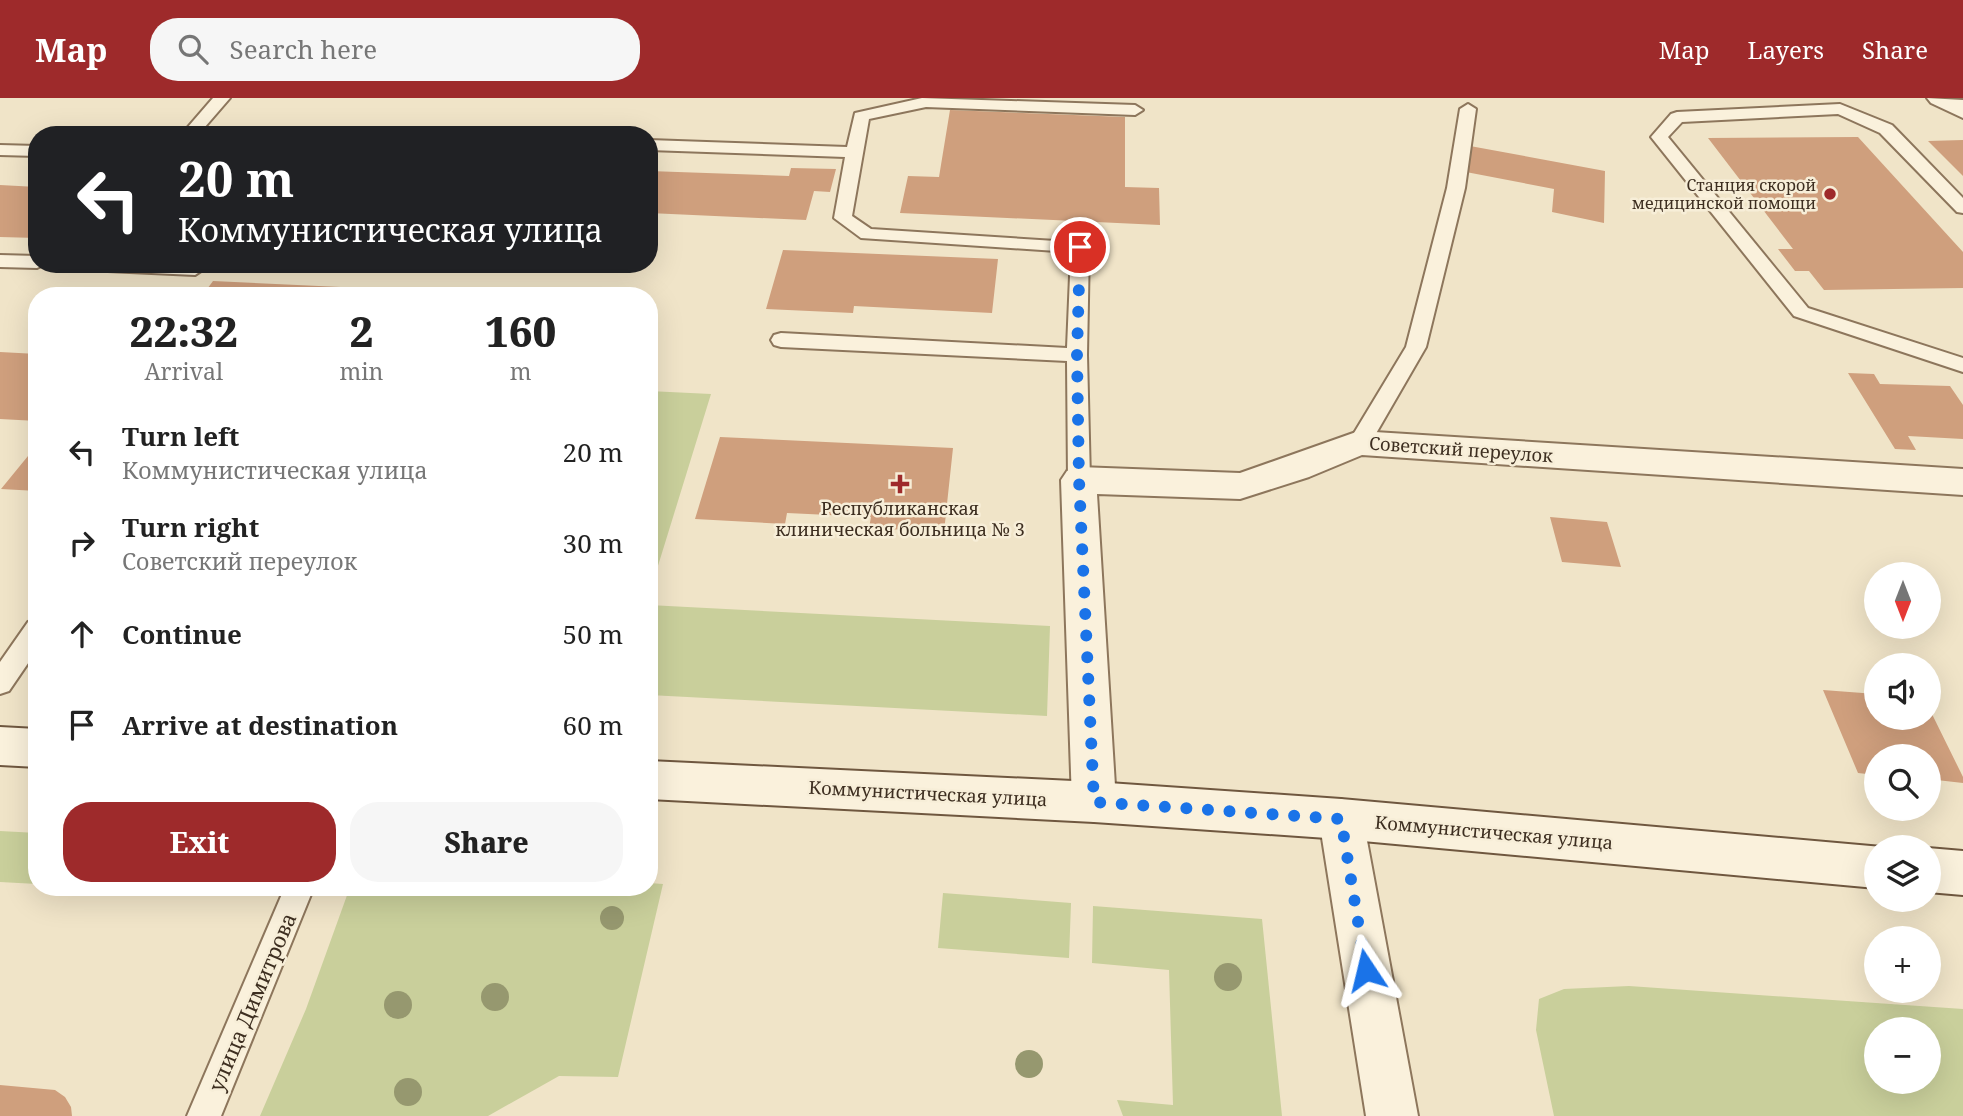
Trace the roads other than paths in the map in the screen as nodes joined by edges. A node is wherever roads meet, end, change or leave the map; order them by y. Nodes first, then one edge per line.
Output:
1 (222, 98) edge
2 (1940, 98) edge
3 (1468, 109) dead end
4 (1135, 110) dead end
5 (1963, 110) edge
6 (197, 126) edge
7 (658, 145) edge
8 (0, 150) edge
9 (28, 151) edge
10 (854, 152) junction
11 (1963, 208) edge
12 (0, 261) edge
13 (28, 262) edge
14 (781, 340) dead end
15 (1077, 355) junction
16 (1963, 365) edge
17 (1359, 443) junction
18 (1079, 480) junction
19 (1963, 482) edge
20 (28, 642) edge
21 (0, 683) edge
22 (0, 746) edge
23 (28, 748) edge
24 (658, 780) edge
25 (1094, 802) junction
26 (1341, 819) junction
27 (1864, 865) edge
28 (1941, 871) edge
29 (1963, 873) edge
30 (296, 896) edge
31 (204, 1116) edge
32 (1392, 1116) edge

1 - 6 lane
2 - 5 street
3 - 17 lane
4 - 10 lane
7 - 10 lane
8 - 9 lane
10 - 15 lane
11 - 16 lane
12 - 13 lane
14 - 15 lane
15 - 18 lane
17 - 18 street, Советский переулок
17 - 19 street, Советский переулок
18 - 25 street
20 - 21 lane
22 - 23 street
24 - 25 street, Коммунистическая улица
25 - 26 street, Коммунистическая улица
26 - 27 street, Коммунистическая улица
26 - 32 street
28 - 29 street
30 - 31 lane, улица Димитрова

